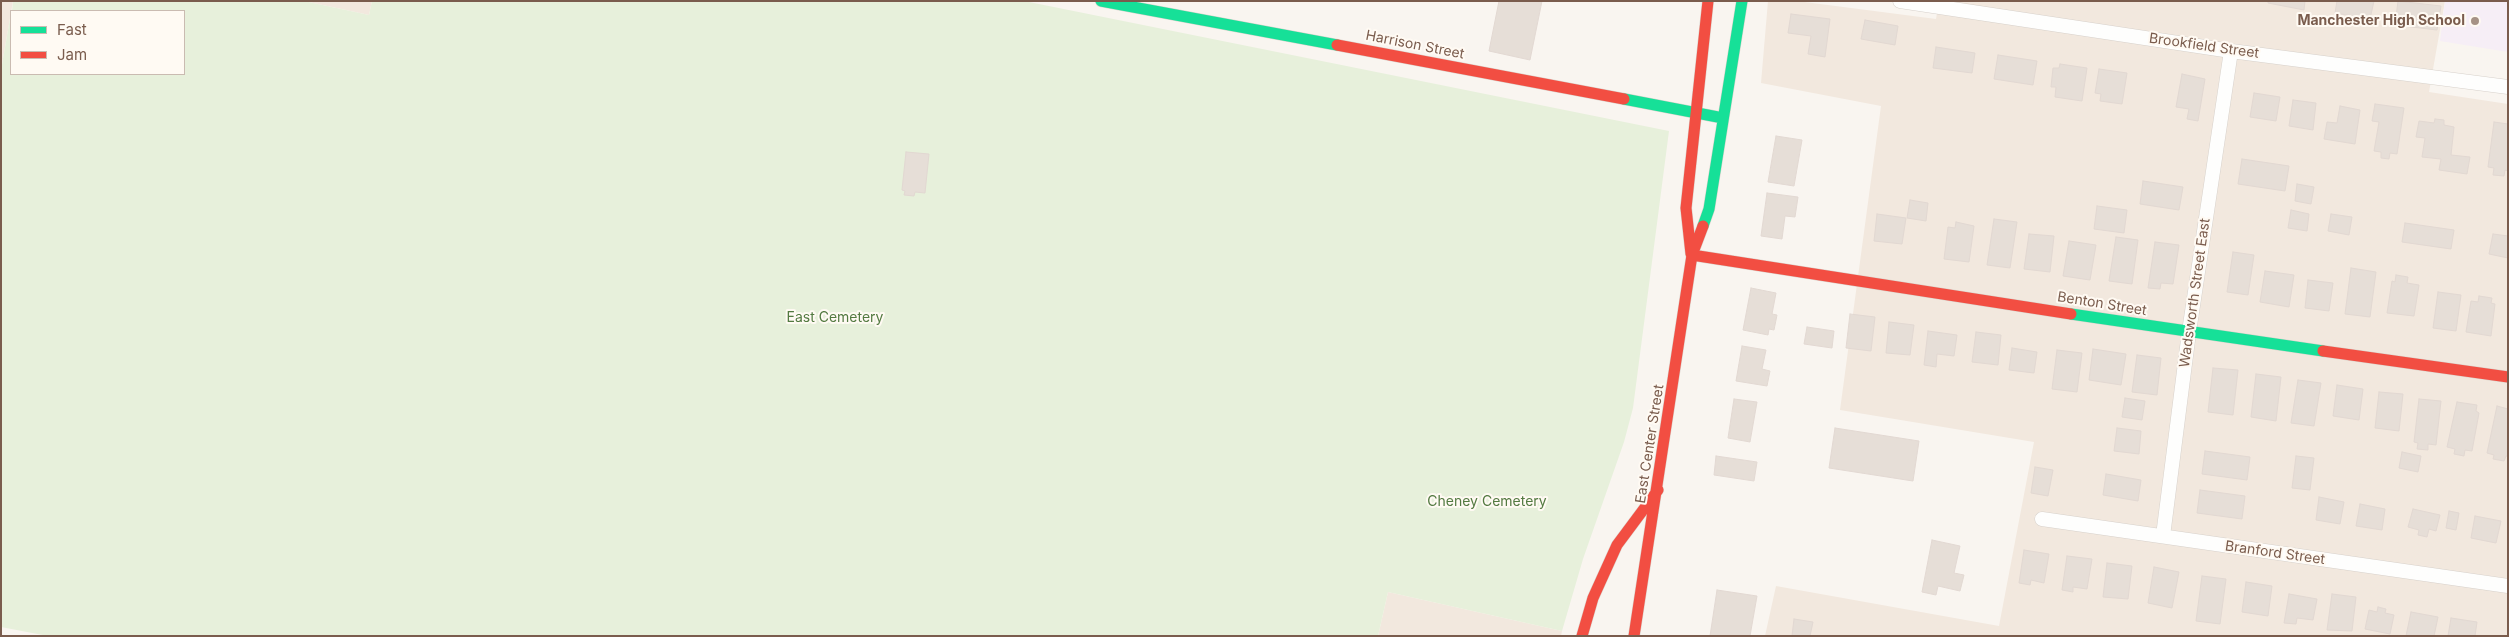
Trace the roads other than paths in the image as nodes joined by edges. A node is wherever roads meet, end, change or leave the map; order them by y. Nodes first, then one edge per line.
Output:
1 (1101, 1) edge
2 (1708, 1) edge
3 (1742, 1) edge
4 (1900, 1) edge
5 (2232, 50) junction
6 (2508, 87) edge
7 (1697, 112) junction
8 (1723, 118) junction
9 (1692, 255) junction
10 (2189, 332) junction
11 (2508, 377) edge
12 (1658, 490) junction
13 (2042, 519) dead end
14 (2163, 536) junction
15 (2508, 586) edge
16 (1582, 636) edge
17 (1634, 636) edge

1 - 7 street, Harrison Street
2 - 7 street, East Center Street
3 - 8 street, East Center Street
4 - 5 street, Brookfield Street
5 - 6 street, Brookfield Street
5 - 10 street, Wadsworth Street East
7 - 8 street, Harrison Street
7 - 9 street, East Center Street
8 - 9 street, East Center Street
9 - 10 street, Benton Street
9 - 12 street, East Center Street
10 - 11 street, Benton Street
10 - 14 street, Wadsworth Street East
12 - 16 street
12 - 17 street, East Center Street
13 - 14 street, Branford Street
14 - 15 street, Branford Street

